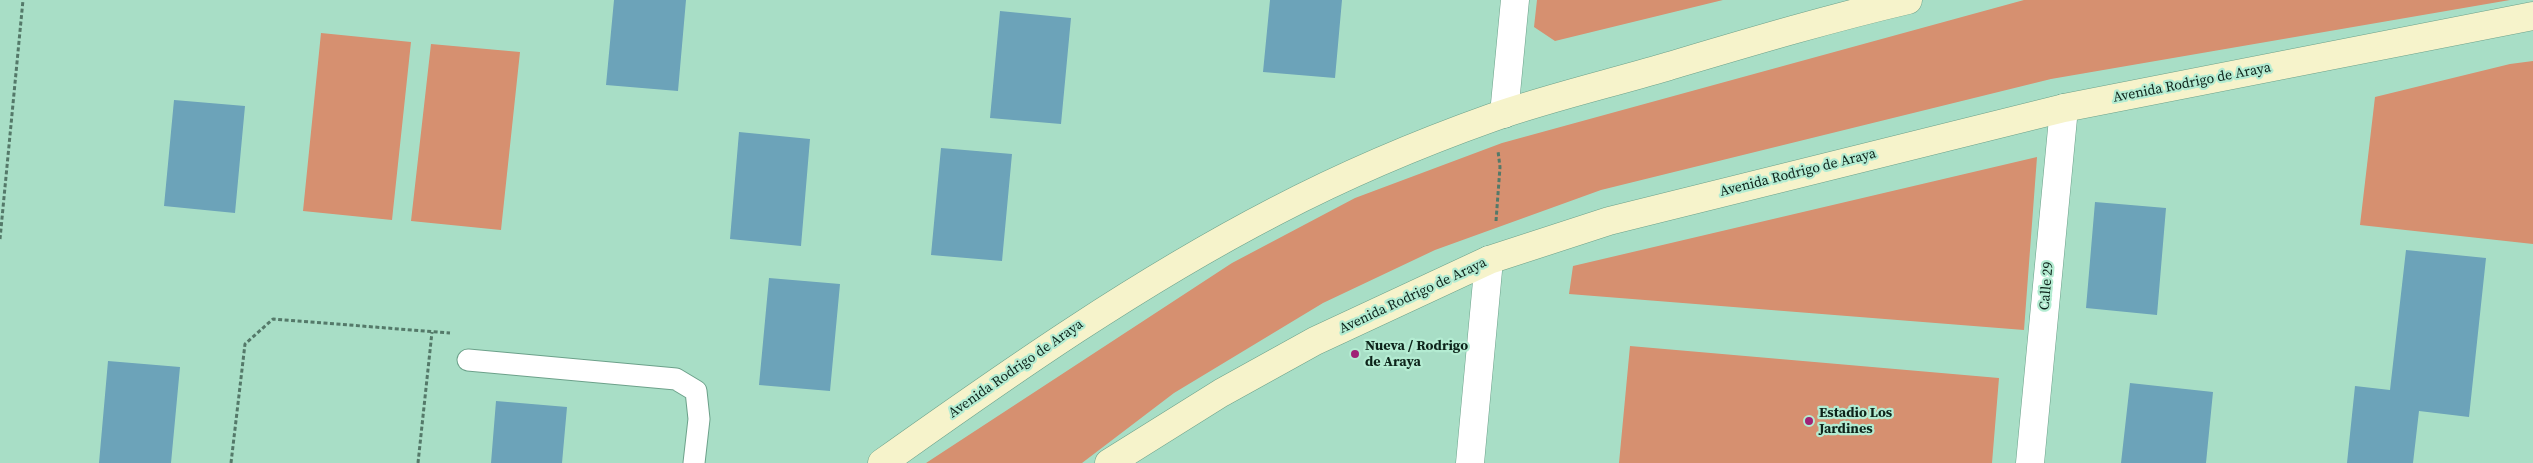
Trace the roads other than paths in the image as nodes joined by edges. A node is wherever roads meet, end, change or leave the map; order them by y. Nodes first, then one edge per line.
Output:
1 (1515, 0) edge
2 (1908, 0) edge
3 (2533, 16) edge
4 (2064, 108) junction
5 (1498, 116) junction
6 (1489, 260) junction
7 (468, 360) dead end
8 (694, 463) edge
9 (882, 463) edge
10 (1109, 463) edge
11 (1470, 463) edge
12 (2030, 463) edge

1 - 5 street
2 - 5 main road, Avenida Rodrigo de Araya
3 - 4 main road, Avenida Rodrigo de Araya
4 - 6 main road, Avenida Rodrigo de Araya
4 - 12 street, Calle 29
5 - 9 main road, Avenida Rodrigo de Araya
6 - 10 main road, Avenida Rodrigo de Araya
6 - 11 street
7 - 8 lane

